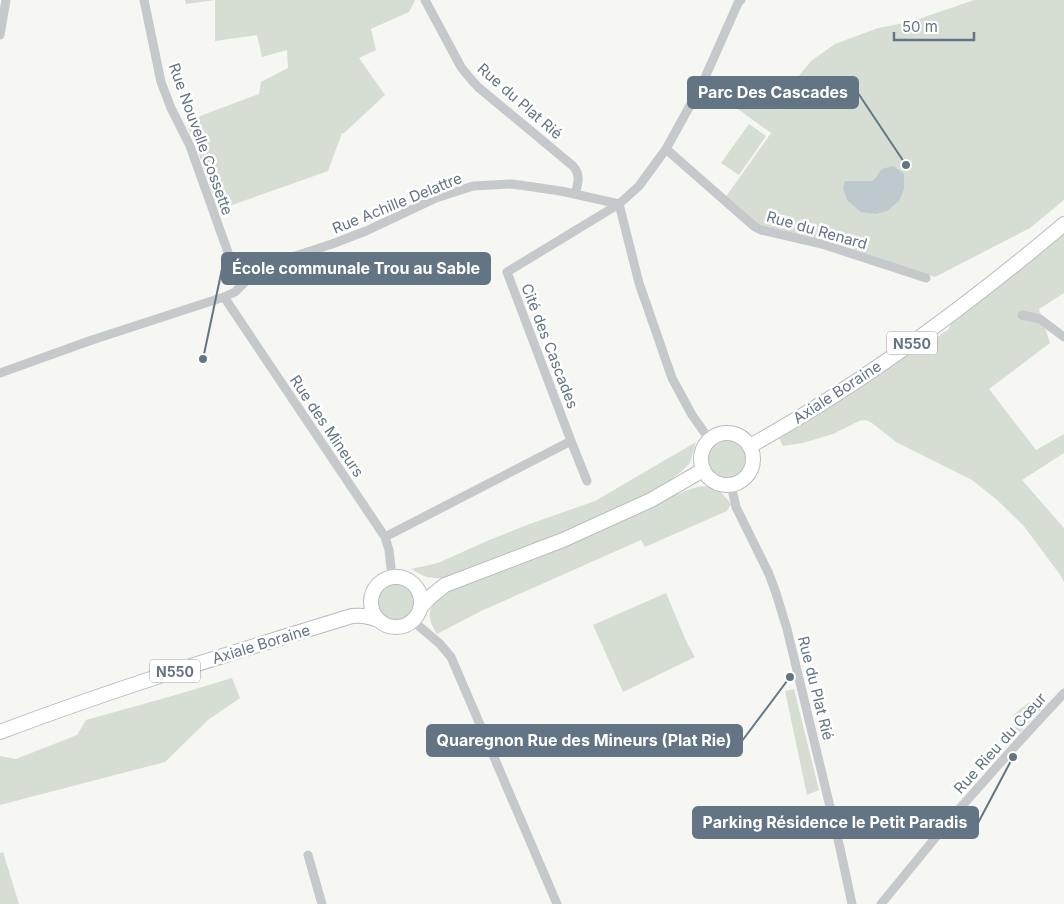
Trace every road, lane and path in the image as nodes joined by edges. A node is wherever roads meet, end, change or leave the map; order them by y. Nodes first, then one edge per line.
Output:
1 (6, 0) edge
2 (144, 0) edge
3 (425, 0) edge
4 (739, 0) edge
5 (0, 35) edge
6 (666, 149) junction
7 (575, 194) junction
8 (620, 204) junction
9 (1064, 224) edge
10 (926, 278) dead end
11 (243, 284) junction
12 (224, 297) junction
13 (1022, 314) dead end
14 (1064, 337) edge
15 (0, 373) edge
16 (709, 439) junction
17 (571, 441) junction
18 (750, 446) junction
19 (703, 470) junction
20 (587, 481) dead end
21 (731, 485) junction
22 (385, 537) junction
23 (392, 577) junction
24 (414, 584) junction
25 (445, 585) junction
26 (372, 594) junction
27 (421, 607) junction
28 (352, 616) junction
29 (378, 620) junction
30 (413, 621) junction
31 (1064, 693) edge
32 (0, 732) edge
33 (308, 855) dead end
34 (322, 904) edge
35 (557, 904) edge
36 (852, 904) edge
37 (881, 904) edge

1 - 5 street
2 - 11 street, Rue Nouvelle Cossette
3 - 7 street, Rue du Plat Rié
4 - 6 street
6 - 8 street
6 - 10 street, Rue du Renard
7 - 8 street, Rue Achille Delattre
7 - 11 street, Rue Achille Delattre
8 - 16 street
8 - 17 street, Cité des Cascades
9 - 18 main road, Axiale Boraine / N550
11 - 12 street, Rue Achille Delattre
12 - 15 street, Rue Achille Delattre
12 - 22 street, Rue des Mineurs
13 - 14 street
16 - 18 main road
16 - 19 main road
17 - 20 street, Cité des Cascades
17 - 22 street
18 - 21 main road
19 - 21 main road
19 - 25 main road
21 - 36 street, Rue du Plat Rié
22 - 23 street, Rue des Mineurs
23 - 24 main road
23 - 26 main road, N550
24 - 25 main road
24 - 27 main road
25 - 27 main road
26 - 28 main road, N550
26 - 29 main road
27 - 30 main road
28 - 29 main road, N550
28 - 32 main road, Axiale Boraine / N550
29 - 30 main road, N550
30 - 35 street
31 - 37 street, Rue Rieu du Cœur
33 - 34 street

